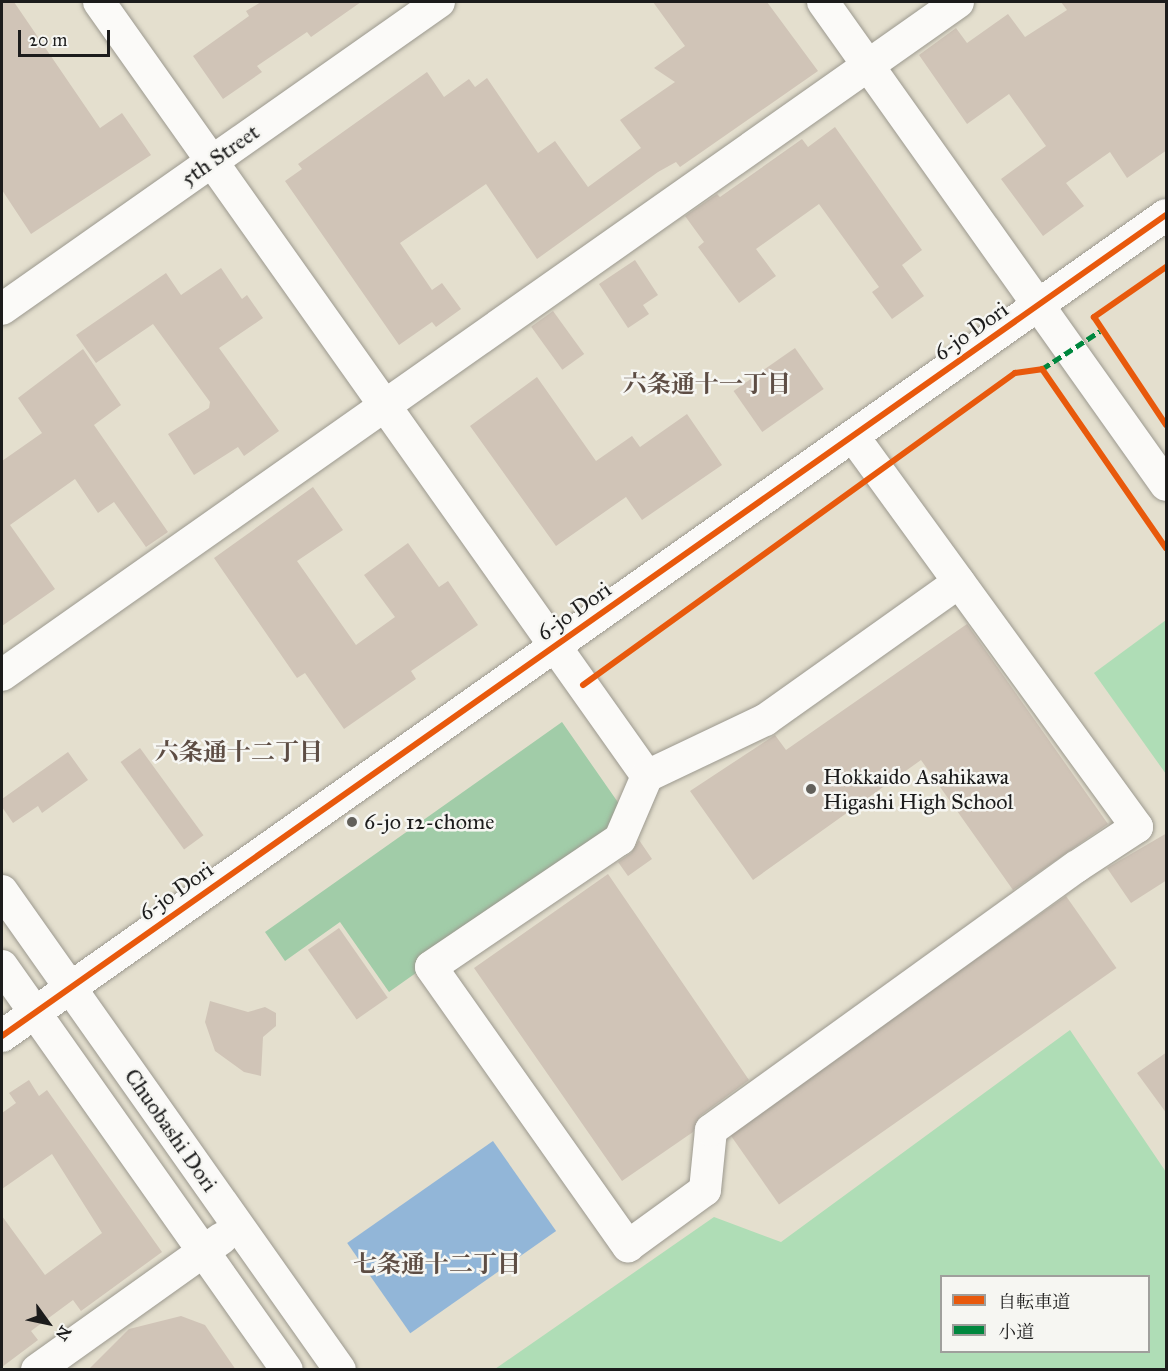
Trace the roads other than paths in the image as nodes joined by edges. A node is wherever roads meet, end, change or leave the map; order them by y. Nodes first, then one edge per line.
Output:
1 (99, 2) edge
2 (439, 2) edge
3 (823, 2) edge
4 (958, 2) edge
5 (868, 65) junction
6 (209, 163) junction
7 (1167, 215) edge
8 (1040, 305) junction
9 (2, 309) edge
10 (384, 406) junction
11 (854, 436) junction
12 (1167, 485) edge
13 (959, 582) junction
14 (555, 647) junction
15 (2, 675) edge
16 (647, 776) junction
17 (2, 891) edge
18 (2, 966) edge
19 (70, 988) junction
20 (34, 1012) junction
21 (2, 1036) edge
22 (239, 1226) junction
23 (204, 1251) junction
24 (37, 1370) edge
25 (287, 1370) edge
26 (340, 1370) edge

1 - 6 street
2 - 6 street, 5th Street
3 - 5 street
4 - 5 street
5 - 8 street
5 - 10 street
6 - 9 street, 5th Street
6 - 10 street
7 - 8 street, 6-jo Dori
8 - 11 street, 6-jo Dori
8 - 12 street
10 - 14 street
10 - 15 street
11 - 13 street
11 - 14 street, 6-jo Dori
13 - 16 street
13 - 16 street
14 - 16 street
14 - 19 street, 6-jo Dori
17 - 19 street, Chuobashi Dori
18 - 20 street, Chuobashi Dori
19 - 20 street, 6-jo Dori
19 - 22 street, Chuobashi Dori
20 - 21 street, 6-jo Dori
20 - 23 street, Chuobashi Dori
22 - 23 street
22 - 26 street, Chuobashi Dori
23 - 24 street
23 - 25 street, Chuobashi Dori

